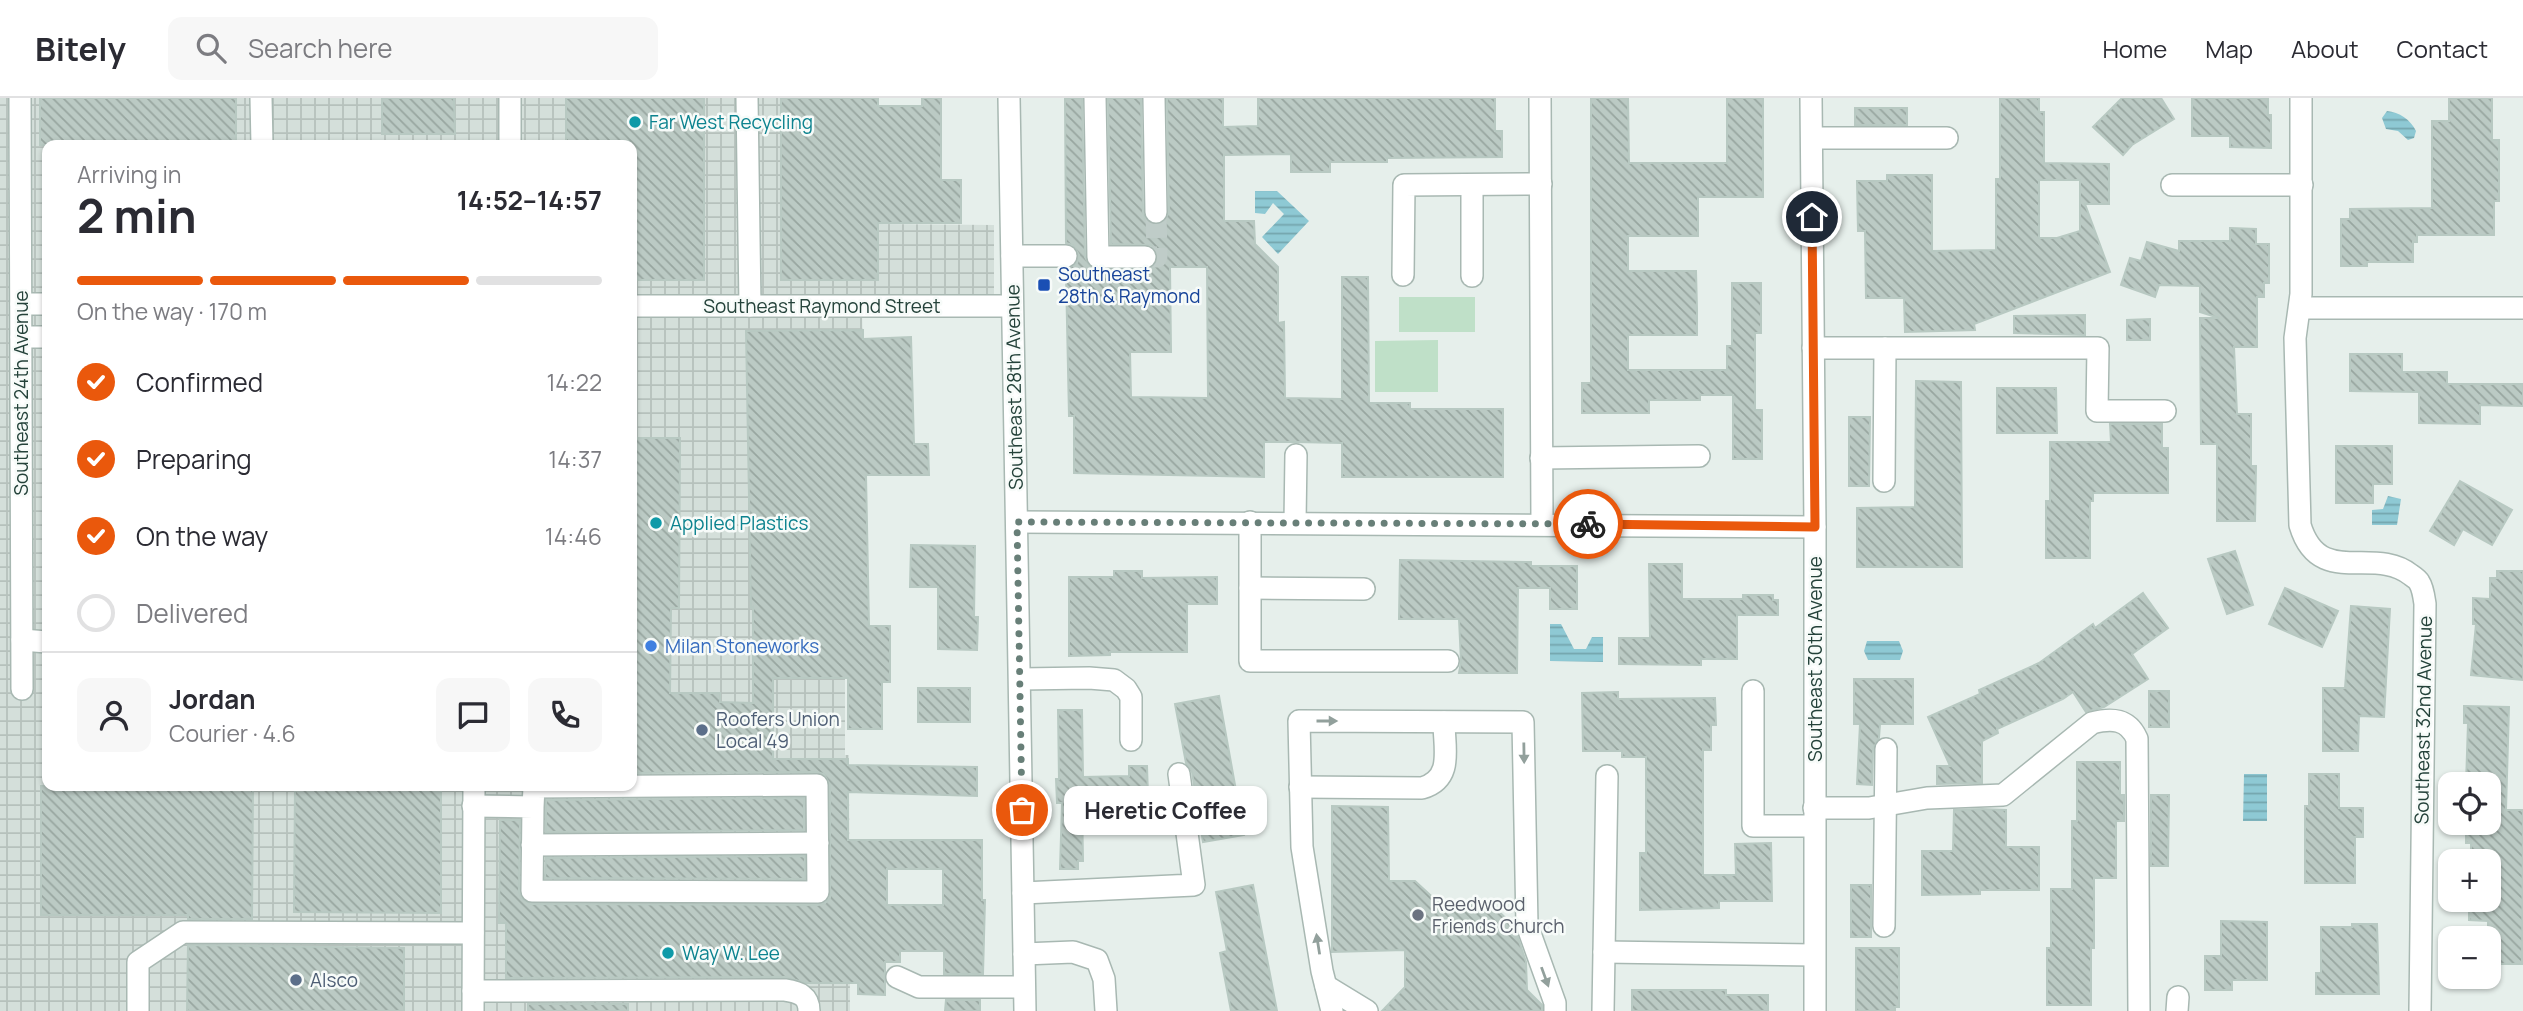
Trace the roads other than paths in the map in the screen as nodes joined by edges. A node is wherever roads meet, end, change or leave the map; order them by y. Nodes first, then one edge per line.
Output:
1 (20, 98) edge
2 (261, 98) edge
3 (510, 98) edge
4 (747, 98) edge
5 (1009, 98) edge
6 (1095, 98) edge
7 (1154, 98) edge
8 (1540, 98) edge
9 (1811, 98) edge
10 (2301, 98) edge
11 (1812, 138) junction
12 (1947, 138) dead end
13 (262, 140) edge
14 (510, 140) edge
15 (1541, 184) junction
16 (1472, 185) junction
17 (2172, 185) dead end
18 (2302, 185) junction
19 (1156, 212) tunnel mouth
20 (1012, 256) junction
21 (1066, 256) dead end
22 (1146, 257) dead end
23 (1403, 275) dead end
24 (1472, 276) dead end
25 (21, 304) junction
26 (42, 304) edge
27 (637, 306) edge
28 (750, 306) junction
29 (1012, 306) junction
30 (2300, 307) junction
31 (2523, 307) edge
32 (21, 337) junction
33 (42, 337) edge
34 (1813, 348) junction
35 (1885, 348) junction
36 (2165, 411) dead end
37 (11, 454) edge
38 (1296, 455) dead end
39 (1699, 456) dead end
40 (1541, 458) junction
41 (1884, 481) dead end
42 (1017, 522) junction
43 (1251, 522) junction
44 (1295, 522) junction
45 (1542, 523) junction
46 (1815, 527) junction
47 (1251, 588) junction
48 (1364, 589) dead end
49 (22, 640) junction
50 (42, 642) edge
51 (1448, 661) dead end
52 (1020, 679) junction
53 (22, 689) dead end
54 (1753, 691) dead end
55 (1444, 722) junction
56 (1132, 740) dead end
57 (1886, 749) dead end
58 (1180, 774) dead end
59 (1607, 776) dead end
60 (637, 786) edge
61 (1300, 787) junction
62 (534, 791) edge
63 (473, 796) edge
64 (1885, 804) junction
65 (533, 807) junction
66 (1814, 817) junction
67 (818, 843) junction
68 (532, 845) junction
69 (1023, 893) junction
70 (1884, 926) dead end
71 (473, 933) junction
72 (1604, 952) junction
73 (1024, 954) junction
74 (1814, 955) junction
75 (897, 977) dead end
76 (1326, 986) junction
77 (1024, 987) junction
78 (473, 1001) edge
79 (138, 1011) edge
80 (809, 1011) edge
81 (1025, 1011) edge
82 (1106, 1011) edge
83 (1332, 1011) edge
84 (1367, 1011) edge
85 (1555, 1011) edge
86 (1603, 1011) edge
87 (1815, 1011) edge
88 (2139, 1011) edge
89 (2420, 1011) edge

1 - 25 street, Southeast 24th Avenue
2 - 13 street
3 - 14 street
4 - 28 street
5 - 20 street, Southeast 28th Avenue
6 - 22 street
7 - 19 street
8 - 15 street
9 - 11 street, Southeast 30th Avenue
10 - 18 street, Southeast 32nd Avenue
11 - 12 street
11 - 34 street, Southeast 30th Avenue
15 - 16 street
15 - 40 street
16 - 23 street
16 - 24 street
17 - 18 street
18 - 30 street, Southeast 32nd Avenue
20 - 21 street
20 - 29 street, Southeast 28th Avenue
25 - 26 street
25 - 32 street, Southeast 24th Avenue
27 - 28 street, Southeast Raymond Street
28 - 29 street, Southeast Raymond Street
29 - 42 street, Southeast 28th Avenue
30 - 31 street
30 - 89 street, Southeast 32nd Avenue
32 - 33 street
32 - 37 street, Southeast 24th Avenue
34 - 35 street
34 - 46 street, Southeast 30th Avenue
35 - 36 street
35 - 41 street
37 - 49 street, Southeast 24th Avenue
38 - 44 street
39 - 40 street
40 - 45 street
42 - 43 street
42 - 52 street, Southeast 28th Avenue
43 - 44 street
43 - 47 street
44 - 45 street
45 - 46 street
46 - 66 street, Southeast 30th Avenue
47 - 48 street
47 - 51 street
49 - 50 street
49 - 53 street, Southeast 24th Avenue
52 - 56 street
52 - 69 street, Southeast 28th Avenue
54 - 66 street
55 - 61 street
61 -> 55 street
55 -> 85 street
57 - 64 street
58 - 69 street
59 - 72 street
60 - 67 street
76 -> 61 street
62 - 65 street
63 - 65 street
63 - 71 street
64 - 66 street
64 - 70 street
64 - 88 street
65 - 68 street
66 - 74 street, Southeast 30th Avenue
67 - 68 street
67 - 68 street
69 - 73 street, Southeast 28th Avenue
71 - 78 street
71 - 79 street
72 - 74 street
72 - 86 street
73 - 77 street, Southeast 28th Avenue
73 - 82 street
74 - 87 street, Southeast 30th Avenue
75 - 77 street
76 - 83 street
76 - 84 street
77 - 81 street, Southeast 28th Avenue
78 - 80 street

